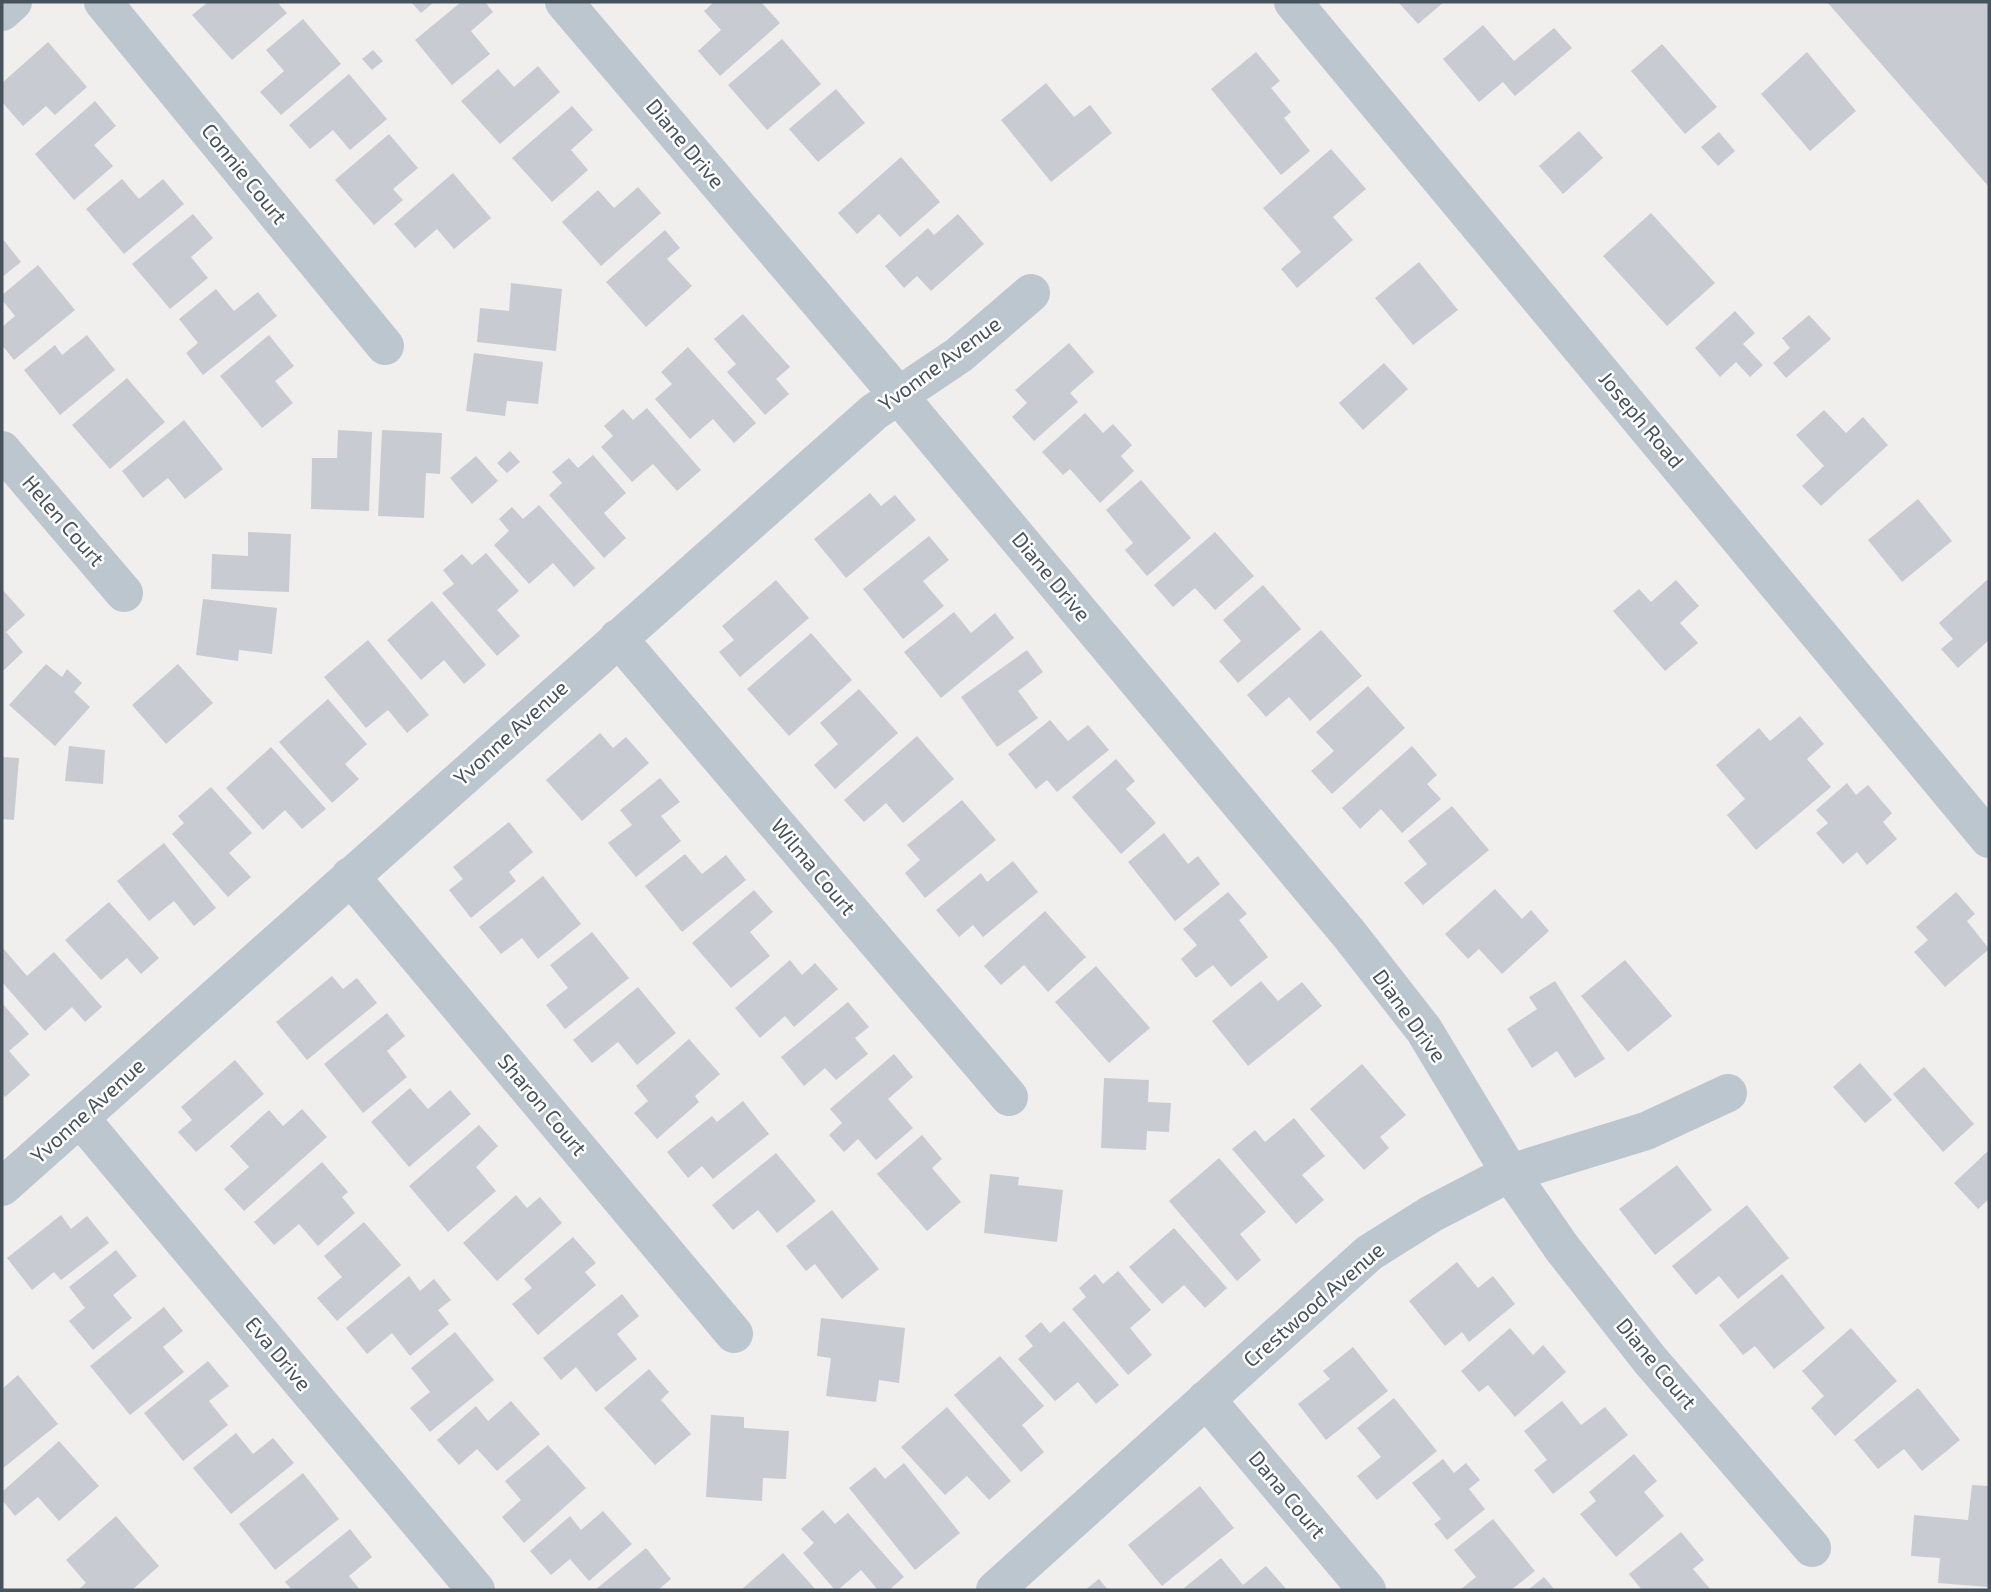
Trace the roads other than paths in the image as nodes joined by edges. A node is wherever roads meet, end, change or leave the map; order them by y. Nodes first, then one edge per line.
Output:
1 (13, 2) edge
2 (103, 2) edge
3 (564, 2) edge
4 (1293, 2) edge
5 (2, 12) edge
6 (1031, 293) dead end
7 (385, 346) dead end
8 (899, 396) junction
9 (2, 450) edge
10 (124, 593) dead end
11 (618, 638) junction
12 (1989, 839) edge
13 (350, 876) junction
14 (1728, 1093) dead end
15 (1009, 1097) dead end
16 (80, 1118) junction
17 (1510, 1173) junction
18 (2, 1187) edge
19 (734, 1334) dead end
20 (1206, 1399) junction
21 (1812, 1548) dead end
22 (476, 1590) edge
23 (995, 1590) edge
24 (1367, 1590) edge

1 - 5 street
2 - 7 street, Connie Court
3 - 8 street, Diane Drive
4 - 12 street, Joseph Road
6 - 8 street, Yvonne Avenue
8 - 11 street, Yvonne Avenue
8 - 17 street, Diane Drive
9 - 10 street, Helen Court
11 - 13 street, Yvonne Avenue
11 - 15 street, Wilma Court
13 - 16 street, Yvonne Avenue
13 - 19 street, Sharon Court
14 - 17 street, Crestwood Avenue
16 - 18 street, Yvonne Avenue
16 - 22 street, Eva Drive
17 - 20 street, Crestwood Avenue
17 - 21 street, Diane Court
20 - 23 street, Crestwood Avenue
20 - 24 street, Dana Court

